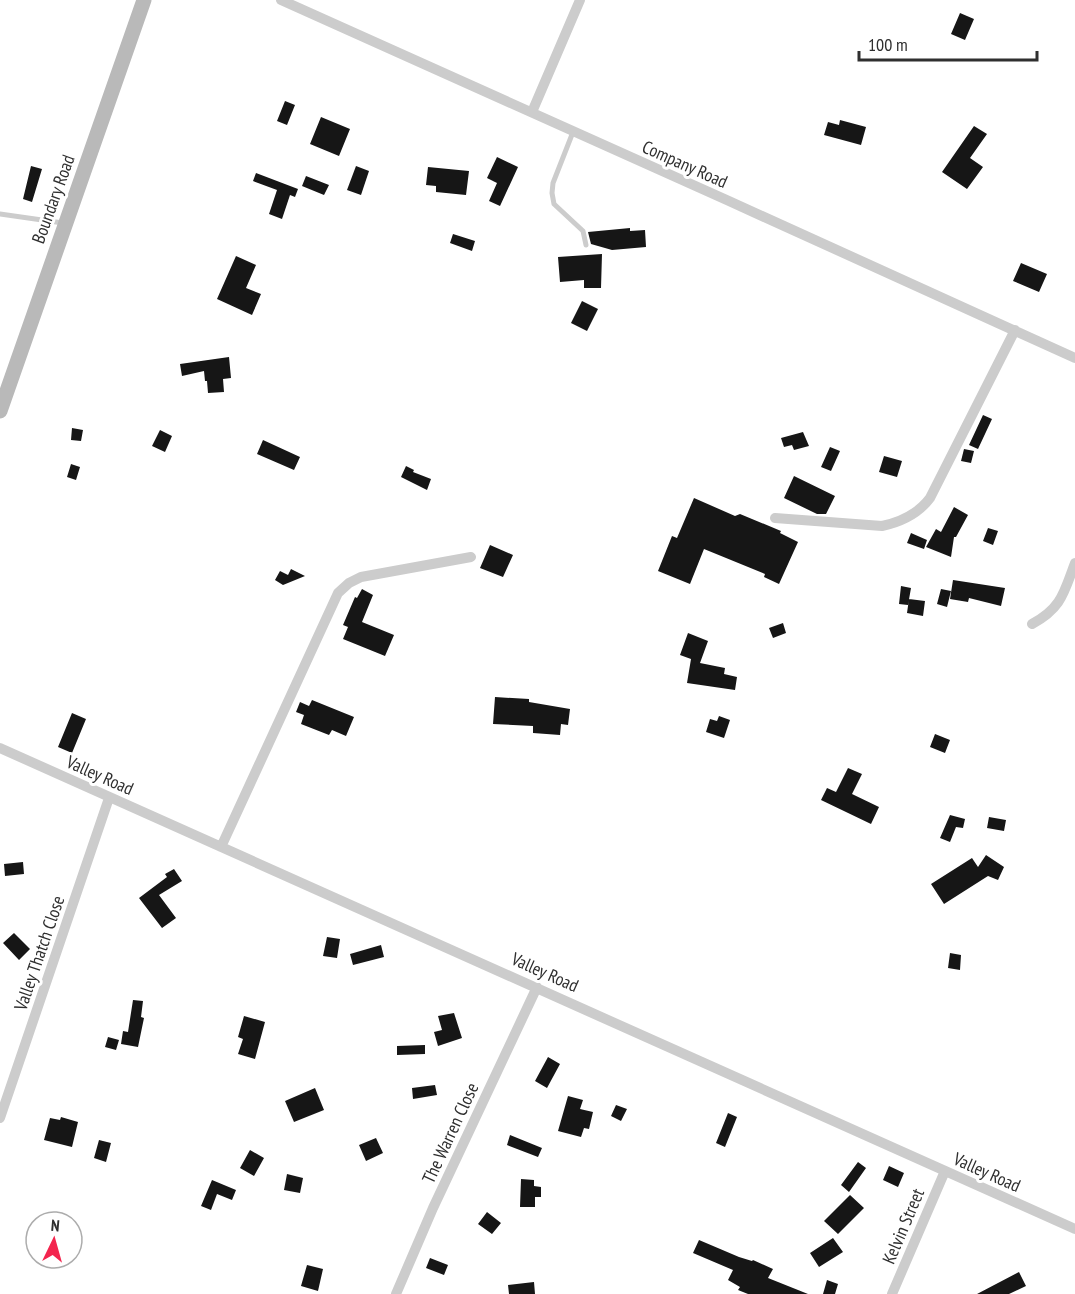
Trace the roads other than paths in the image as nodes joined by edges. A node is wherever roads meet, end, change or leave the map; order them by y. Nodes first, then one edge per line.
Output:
1 (144, 0) edge
2 (281, 0) edge
3 (580, 0) edge
4 (532, 112) junction
5 (573, 132) junction
6 (0, 214) edge
7 (65, 223) junction
8 (586, 245) dead end
9 (1015, 330) junction
10 (1075, 358) edge
11 (0, 411) edge
12 (775, 518) dead end
13 (471, 557) dead end
14 (1075, 563) edge
15 (1032, 624) dead end
16 (0, 748) edge
17 (110, 798) junction
18 (221, 847) junction
19 (537, 987) junction
20 (0, 1118) edge
21 (945, 1171) junction
22 (1075, 1229) edge
23 (396, 1294) edge
24 (892, 1294) edge

1 - 7 main road, Boundary Road
2 - 4 street, Company Road
3 - 4 street
4 - 5 street, Company Road
5 - 8 lane
5 - 9 street, Company Road
6 - 7 lane
7 - 11 main road, Boundary Road
9 - 10 street, Company Road
9 - 12 street
13 - 18 street
14 - 15 street
16 - 17 street, Valley Road
17 - 18 street, Valley Road
17 - 20 street, Valley Thatch Close
18 - 19 street, Valley Road
19 - 21 street, Valley Road
19 - 23 street, The Warren Close
21 - 22 street, Valley Road
21 - 24 street, Kelvin Street

